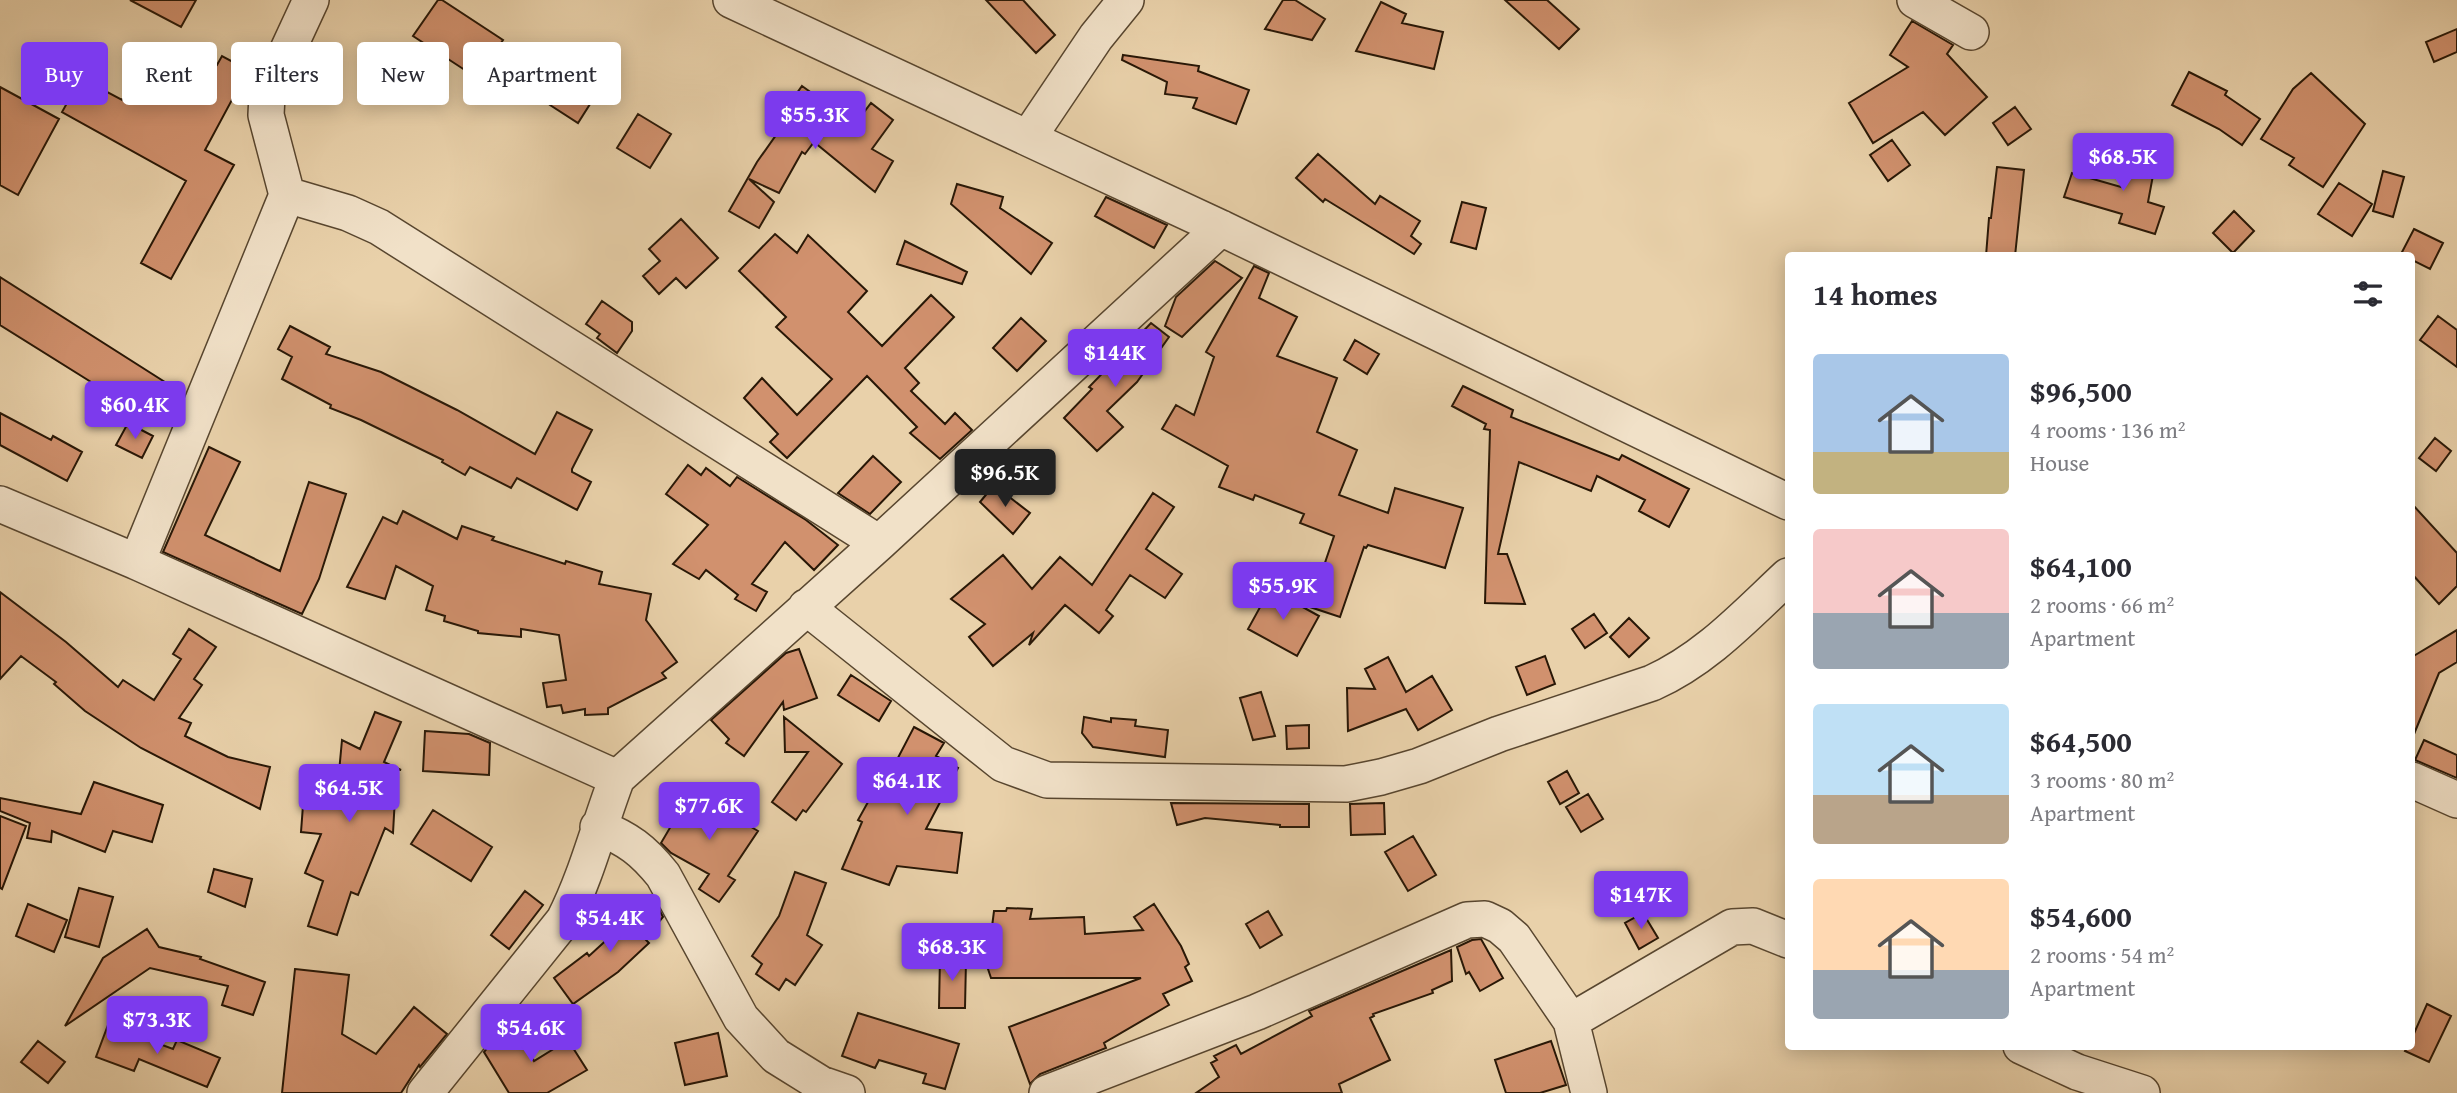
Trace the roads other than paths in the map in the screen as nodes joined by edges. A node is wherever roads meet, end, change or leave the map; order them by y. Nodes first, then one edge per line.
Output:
1 (311, 0) edge
2 (731, 0) edge
3 (1126, 0) edge
4 (1915, 0) edge
5 (1971, 32) dead end
6 (1028, 138) junction
7 (287, 194) junction
8 (1221, 228) junction
9 (1785, 501) edge
10 (0, 504) edge
11 (880, 543) junction
12 (137, 562) junction
13 (1785, 579) edge
14 (806, 607) junction
15 (617, 778) junction
16 (2415, 781) edge
17 (2457, 800) edge
18 (598, 827) junction
19 (1785, 939) edge
20 (1571, 1021) junction
21 (2027, 1050) edge
22 (2073, 1083) edge
23 (425, 1093) edge
24 (847, 1093) edge
25 (1046, 1093) edge
26 (1589, 1093) edge
27 (2142, 1093) edge

1 - 7 street
2 - 6 street
3 - 6 street
4 - 5 street
6 - 8 street
7 - 11 street
7 - 12 street
8 - 9 street
8 - 11 street
10 - 12 street
11 - 14 street
12 - 15 street
13 - 14 street
14 - 15 street
15 - 18 street
16 - 17 street
18 - 23 street
18 - 24 street
19 - 20 street
20 - 25 street
20 - 26 street
21 - 22 street
22 - 27 street

